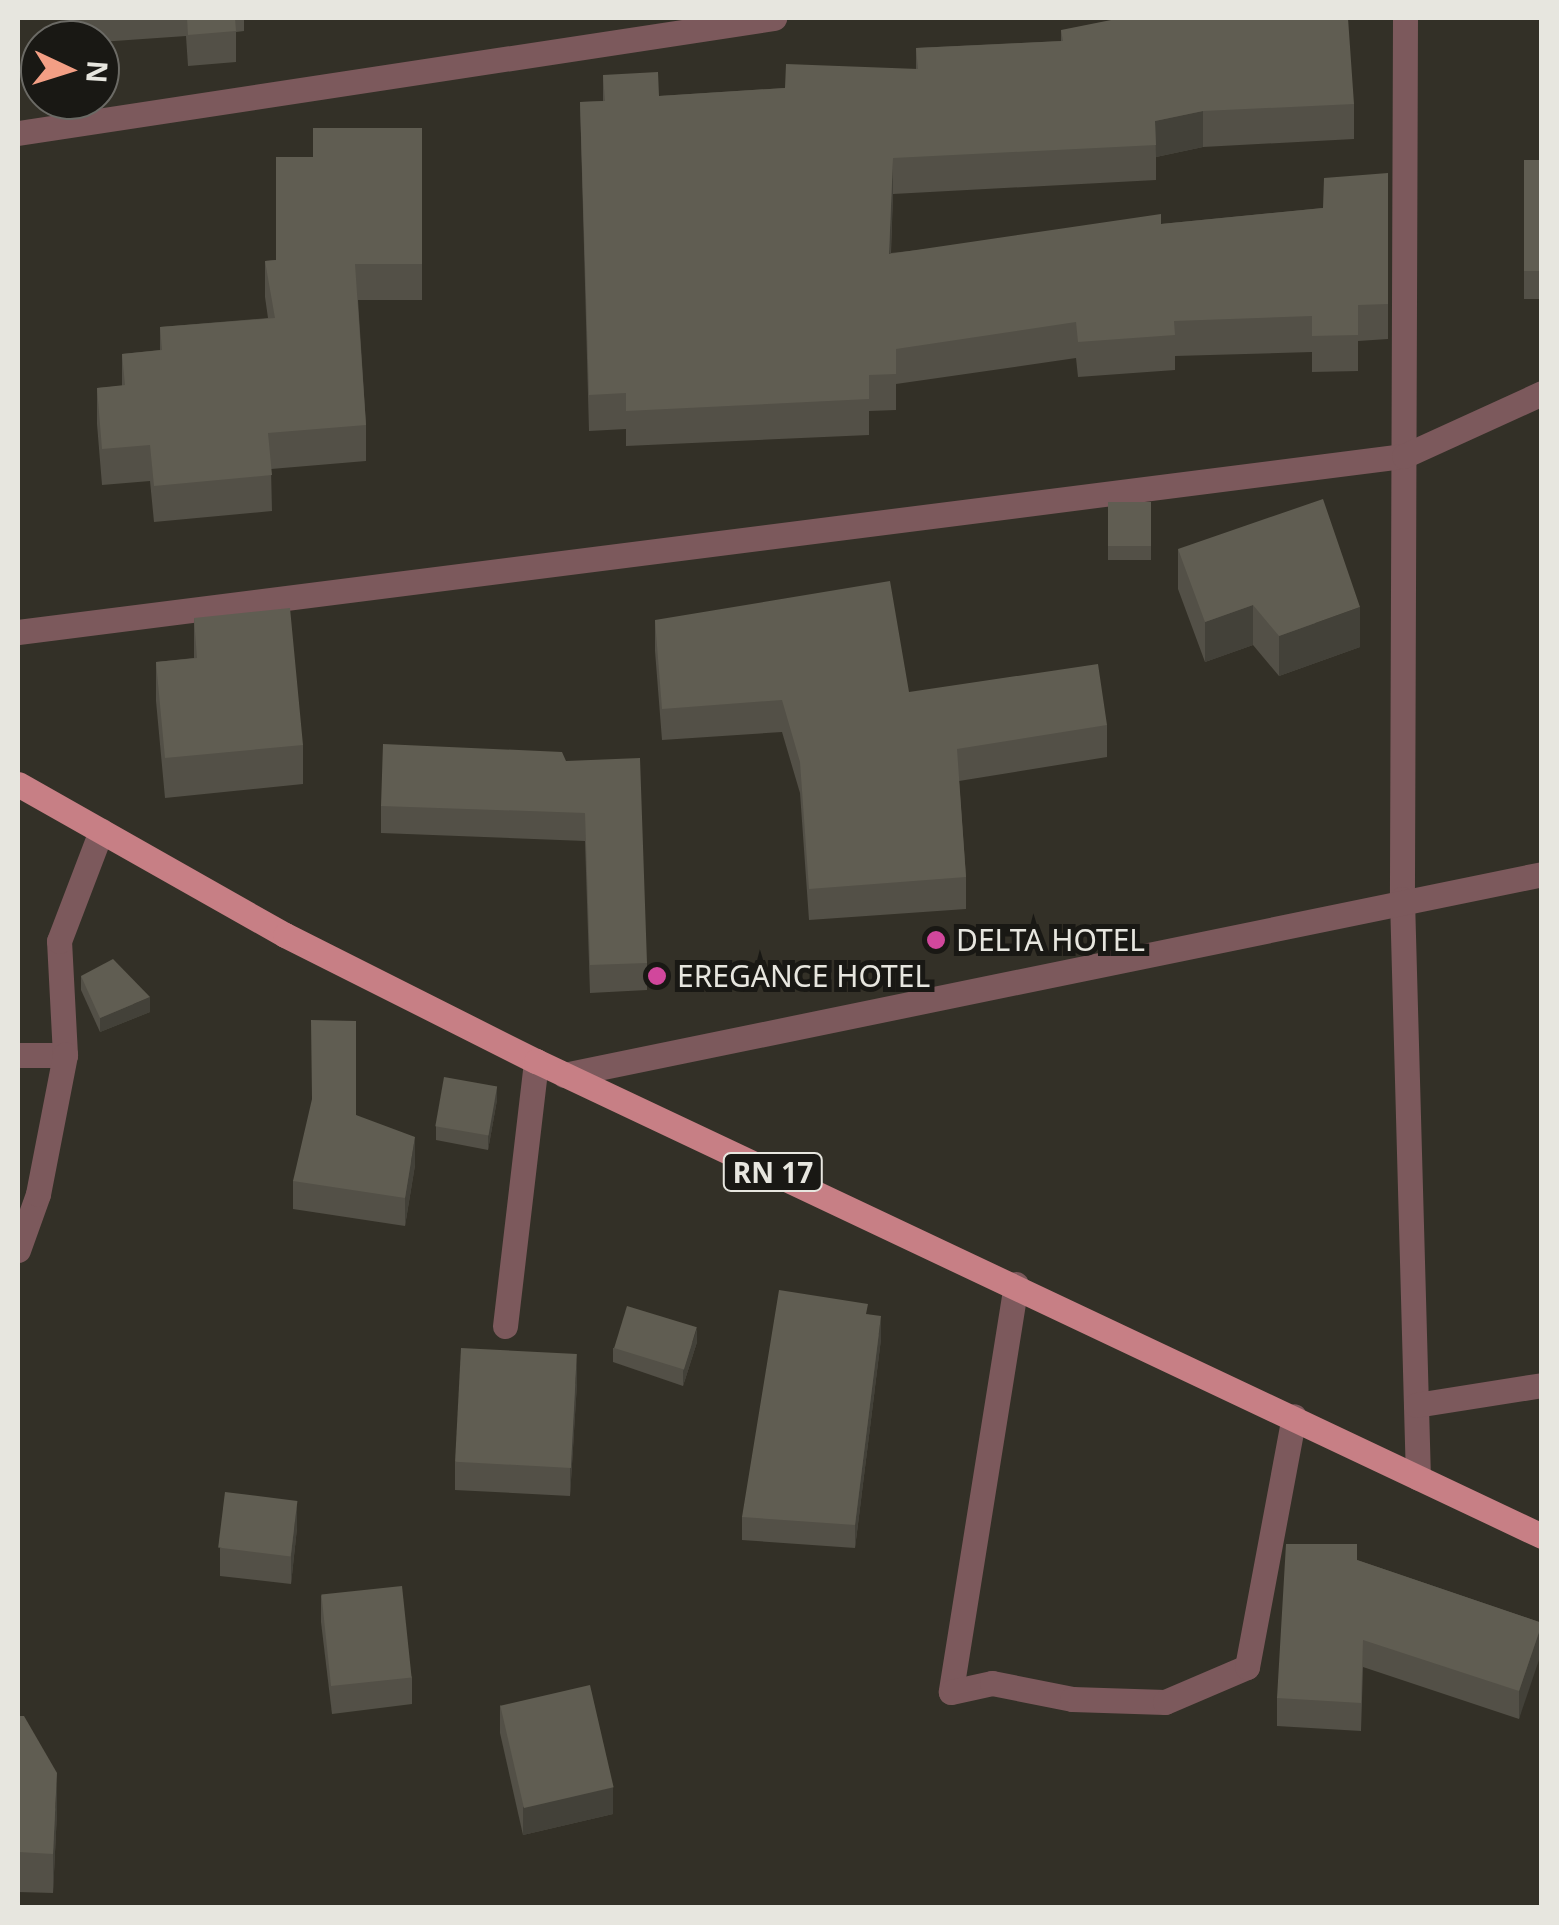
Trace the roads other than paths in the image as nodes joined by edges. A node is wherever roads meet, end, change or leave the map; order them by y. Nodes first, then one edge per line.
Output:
1 (774, 18) edge
2 (1405, 18) edge
3 (18, 133) edge
4 (1542, 393) edge
5 (1404, 456) junction
6 (18, 632) edge
7 (18, 784) edge
8 (101, 831) junction
9 (1542, 874) edge
10 (1402, 899) junction
11 (65, 1054) junction
12 (18, 1055) edge
13 (536, 1061) junction
14 (564, 1075) junction
15 (18, 1250) edge
16 (1016, 1284) junction
17 (505, 1326) dead end
18 (1542, 1385) edge
19 (1416, 1404) junction
20 (1294, 1416) junction
21 (1418, 1478) junction
22 (1542, 1536) edge

1 - 3 street
2 - 5 street
4 - 5 street
5 - 6 street
5 - 10 street
7 - 8 main road, RN 17
8 - 11 street
8 - 13 main road, RN 17
9 - 10 street
10 - 14 street
10 - 19 street
11 - 12 street
11 - 15 street
13 - 14 main road, RN 17
13 - 17 street
14 - 16 main road, RN 17
16 - 20 main road, RN 17
16 - 20 street
18 - 19 street
19 - 21 street
20 - 21 main road, RN 17
21 - 22 main road, RN 17

